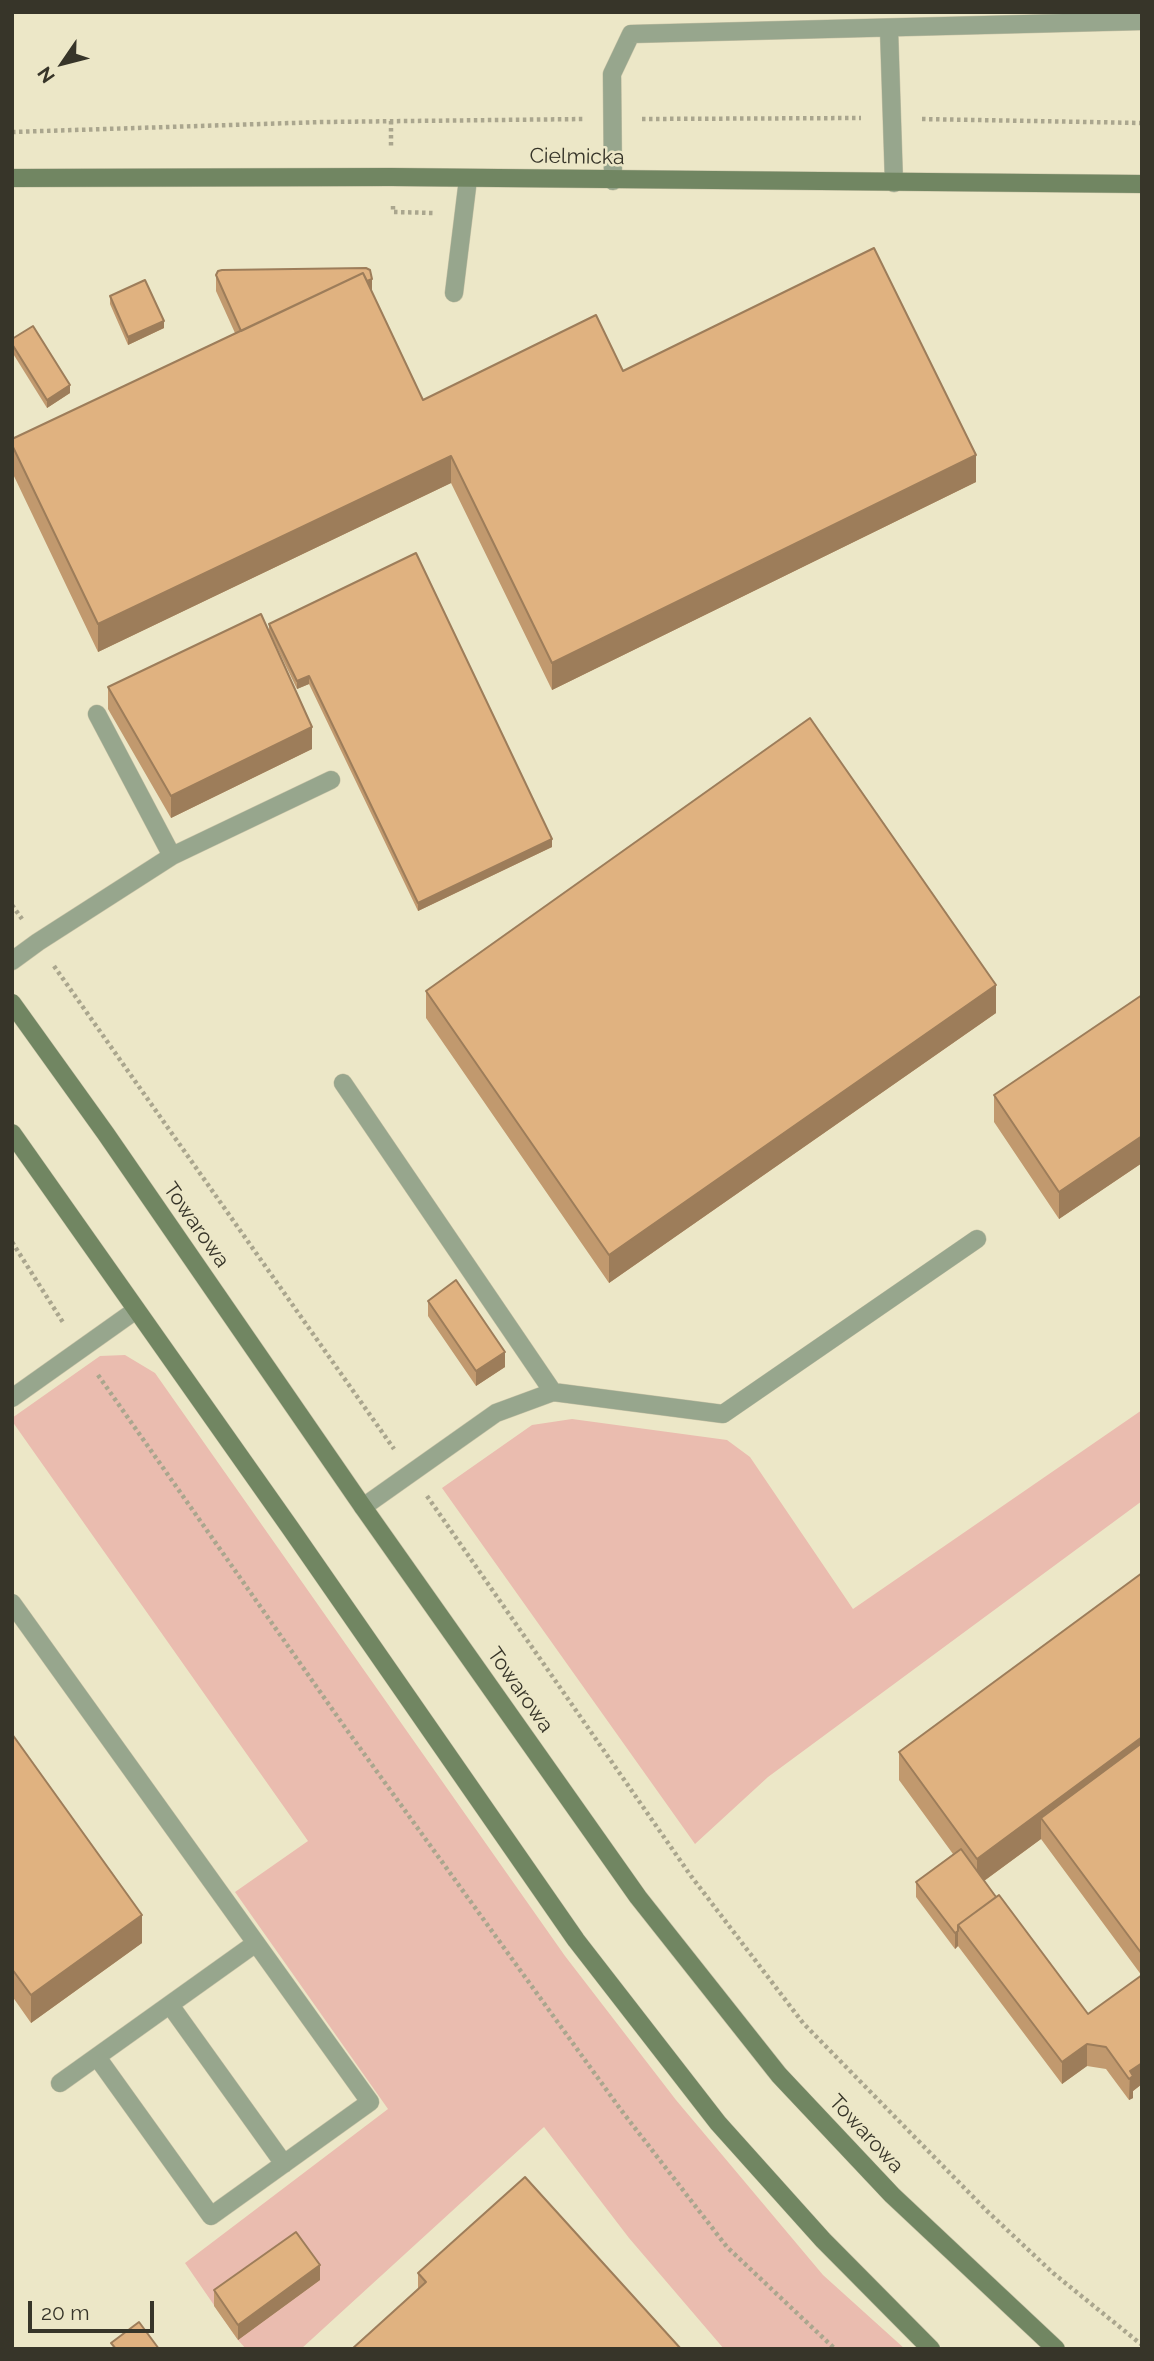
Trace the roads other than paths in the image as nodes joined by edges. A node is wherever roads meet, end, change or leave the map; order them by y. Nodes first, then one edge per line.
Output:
1 (1142, 20) edge
2 (889, 29) junction
3 (12, 178) edge
4 (468, 178) junction
5 (613, 181) junction
6 (894, 183) junction
7 (1142, 184) edge
8 (454, 293) dead end
9 (97, 714) dead end
10 (331, 780) dead end
11 (172, 856) junction
12 (12, 961) edge
13 (12, 1003) edge
14 (343, 1083) dead end
15 (12, 1133) edge
16 (977, 1239) dead end
17 (136, 1310) junction
18 (553, 1392) junction
19 (12, 1398) edge
20 (363, 1507) junction
21 (12, 1603) edge
22 (256, 1943) junction
23 (170, 2005) junction
24 (97, 2057) junction
25 (60, 2083) dead end
26 (284, 2164) junction
27 (931, 2349) edge
28 (1056, 2349) edge

1 - 2 lane
2 - 5 lane
2 - 6 lane
3 - 4 street, Cielmicka
4 - 5 street, Cielmicka
4 - 8 lane
5 - 6 street, Cielmicka
6 - 7 street, Cielmicka
9 - 11 lane
10 - 11 lane
11 - 12 lane
13 - 20 street, Towarowa
14 - 18 lane
15 - 17 street
16 - 18 lane
17 - 19 lane
17 - 27 street
18 - 20 lane
20 - 28 street, Towarowa
21 - 22 lane
22 - 23 lane
22 - 26 lane
23 - 24 lane
23 - 26 lane
24 - 25 lane
24 - 26 lane

